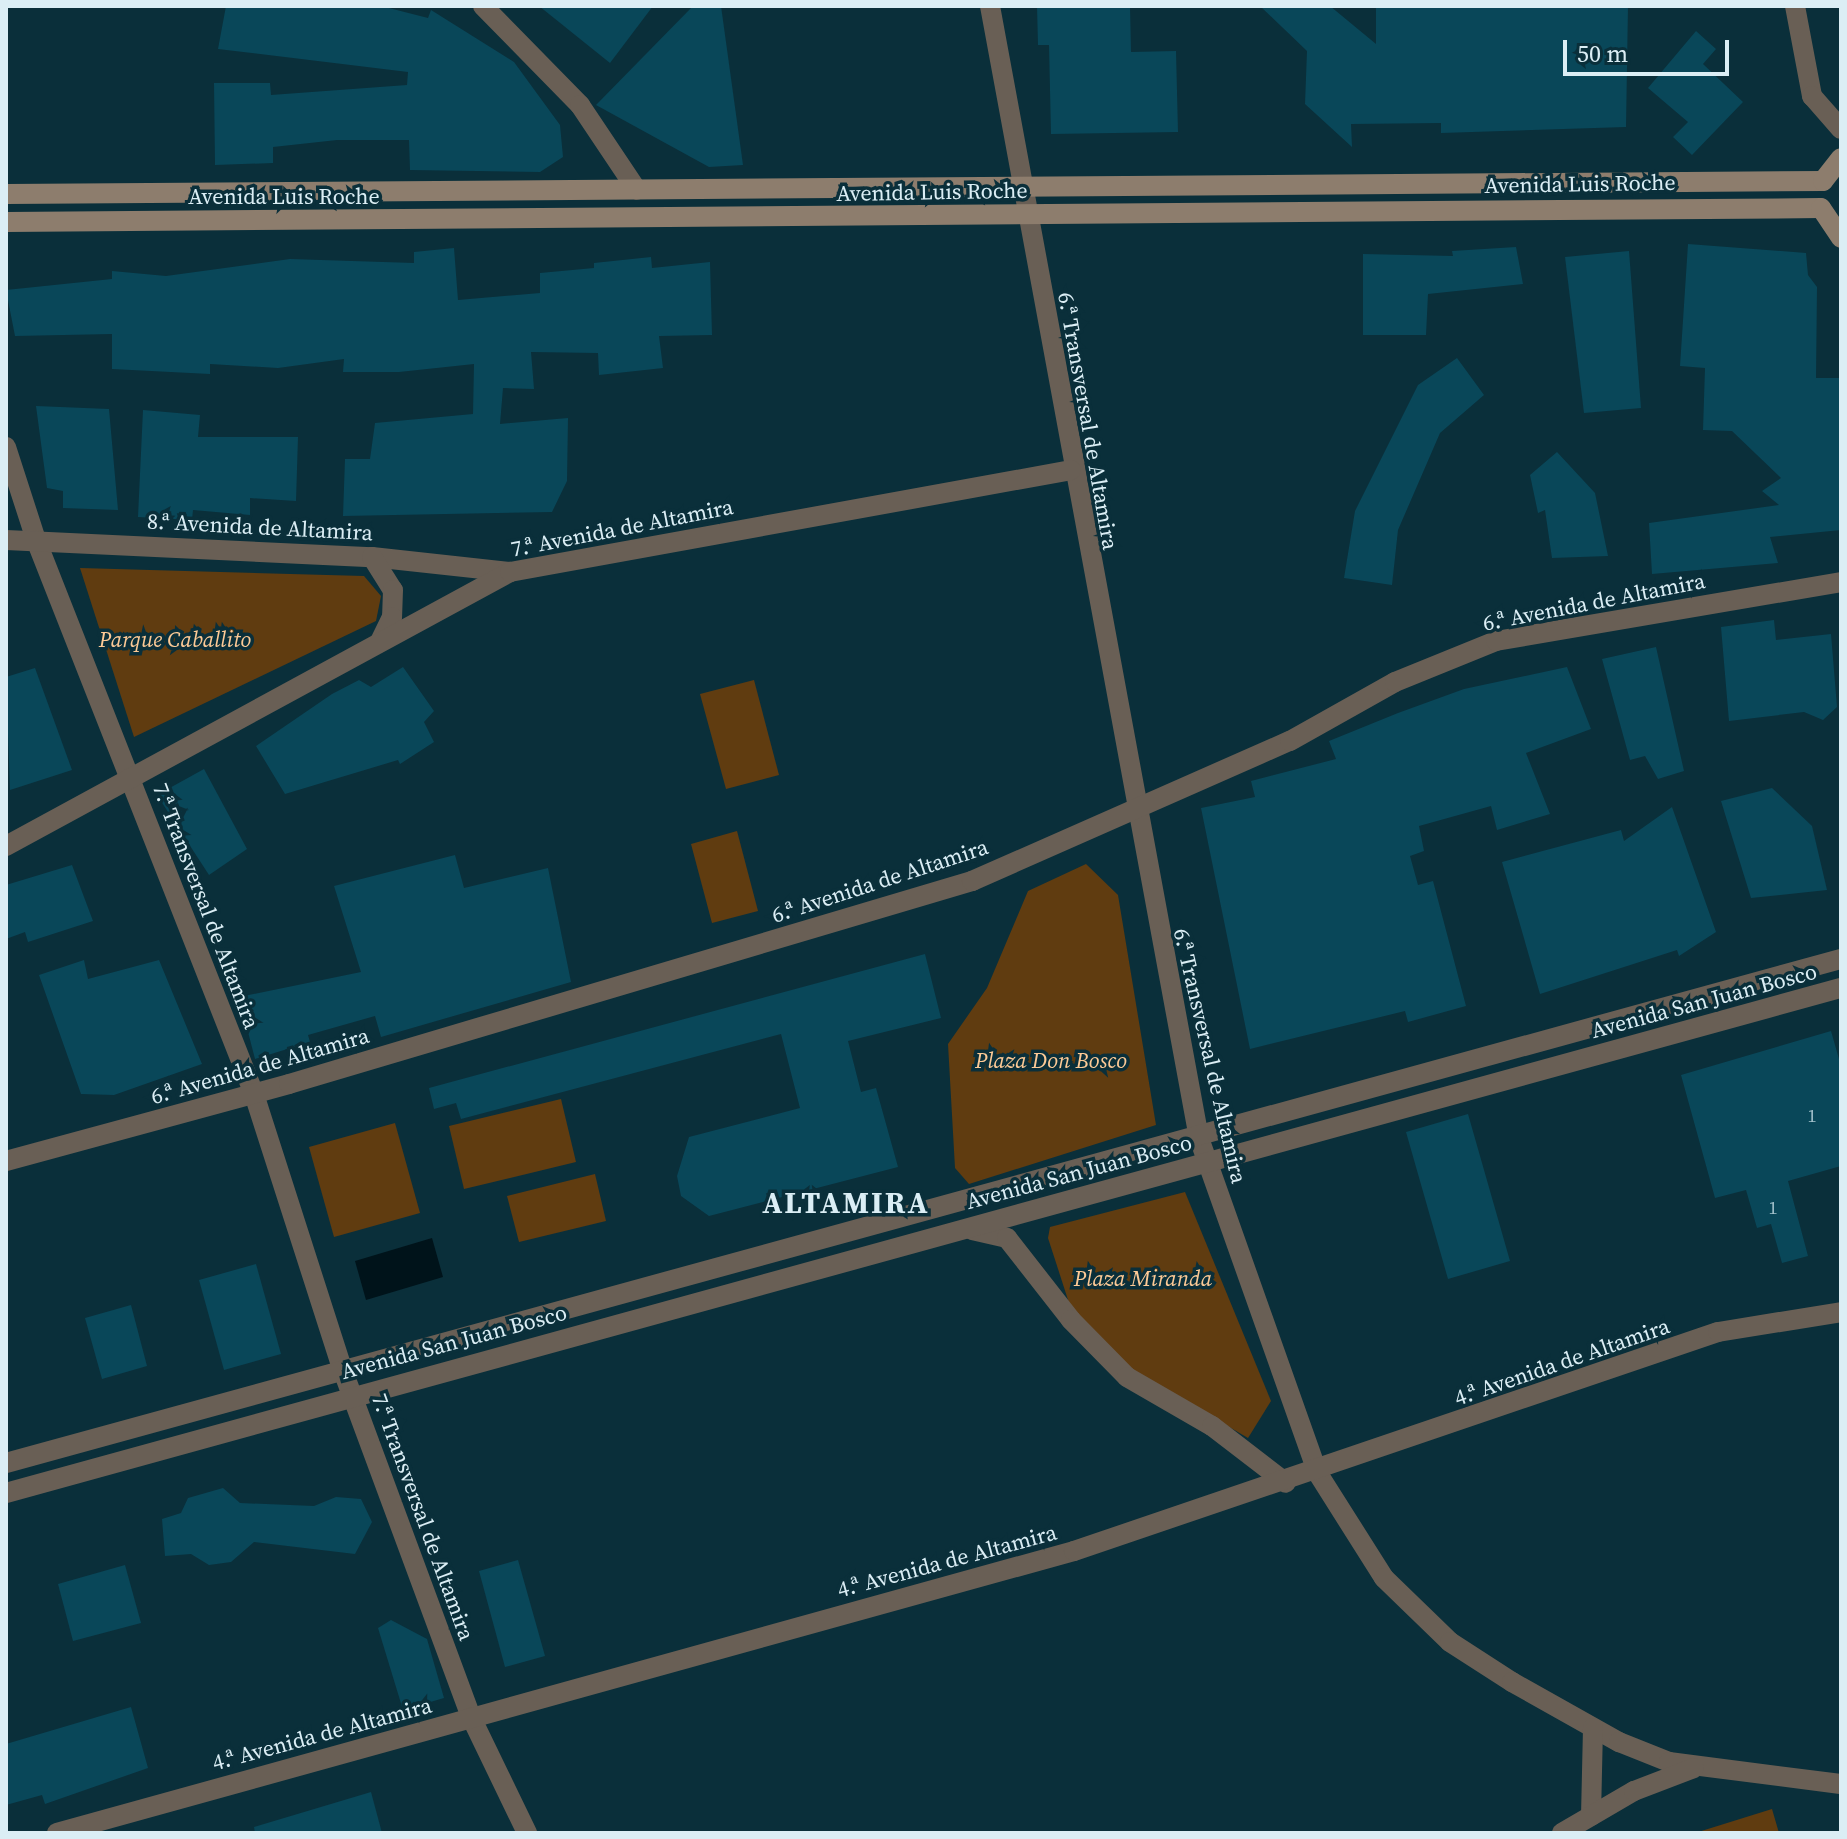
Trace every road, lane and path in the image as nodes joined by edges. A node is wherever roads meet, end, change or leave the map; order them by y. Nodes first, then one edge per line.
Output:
1 (483, 6) edge
2 (990, 6) edge
3 (1795, 6) edge
4 (1841, 129) edge
5 (1841, 158) edge
6 (1024, 185) junction
7 (637, 190) junction
8 (6, 194) edge
9 (1028, 215) junction
10 (6, 222) edge
11 (1841, 238) edge
12 (6, 447) edge
13 (1071, 470) junction
14 (6, 540) edge
15 (36, 540) junction
16 (372, 557) junction
17 (510, 572) junction
18 (1841, 582) edge
19 (380, 642) junction
20 (130, 777) junction
21 (1135, 811) junction
22 (6, 846) edge
23 (1841, 959) edge
24 (1841, 988) edge
25 (254, 1094) junction
26 (1199, 1138) junction
27 (6, 1161) edge
28 (1205, 1164) junction
29 (960, 1229) junction
30 (1841, 1312) edge
31 (343, 1371) junction
32 (352, 1394) junction
33 (6, 1463) edge
34 (1317, 1472) junction
35 (1286, 1483) junction
36 (6, 1493) edge
37 (471, 1717) junction
38 (1593, 1728) junction
39 (1694, 1768) junction
40 (1841, 1784) edge
41 (1591, 1816) junction
42 (57, 1833) edge
43 (527, 1833) edge
44 (1562, 1833) edge

1 - 7 street
2 - 6 street, 6.ª Transversal de Altamira
3 - 4 street
5 - 6 main road, Avenida Luis Roche
6 - 7 main road, Avenida Luis Roche
6 - 9 street, 6.ª Transversal de Altamira
7 - 8 main road, Avenida Luis Roche
9 - 10 main road, Avenida Luis Roche
9 - 11 main road, Avenida Luis Roche
9 - 13 street, 6.ª Transversal de Altamira
12 - 15 street, 7.ª Transversal de Altamira
13 - 17 street, 7.ª Avenida de Altamira
13 - 21 street, 6.ª Transversal de Altamira
14 - 15 street, 8.ª Avenida de Altamira
15 - 16 street, 8.ª Avenida de Altamira
15 - 20 street, 7.ª Transversal de Altamira
16 - 17 street, 8.ª Avenida de Altamira
16 - 19 street
17 - 19 street, 7.ª Avenida de Altamira
18 - 21 street, 6.ª Avenida de Altamira
19 - 20 street, 7.ª Avenida de Altamira
20 - 22 street, 7.ª Avenida de Altamira
20 - 25 street, 7.ª Transversal de Altamira
21 - 25 street, 6.ª Avenida de Altamira
21 - 26 street, 6.ª Transversal de Altamira
23 - 26 street, Avenida San Juan Bosco
24 - 28 street, Avenida San Juan Bosco
25 - 27 street, 6.ª Avenida de Altamira
25 - 31 street, 7.ª Transversal de Altamira
26 - 28 street, 6.ª Transversal de Altamira
26 - 31 street, Avenida San Juan Bosco
28 - 29 street, Avenida San Juan Bosco
28 - 34 street, 6.ª Transversal de Altamira
29 - 32 street, Avenida San Juan Bosco
29 - 35 street
30 - 34 street, 4.ª Avenida de Altamira
31 - 32 street, 7.ª Transversal de Altamira
31 - 33 street, Avenida San Juan Bosco
32 - 36 street, Avenida San Juan Bosco
32 - 37 street, 7.ª Transversal de Altamira
34 - 35 street, 4.ª Avenida de Altamira
34 - 38 street, 6.ª Transversal de Altamira
35 - 37 street, 4.ª Avenida de Altamira
37 - 42 street, 4.ª Avenida de Altamira
37 - 43 street, 7.ª Transversal de Altamira
38 - 39 street, 6.ª Transversal de Altamira
38 - 41 street
39 - 40 street, 6.ª Transversal de Altamira
39 - 41 street
41 - 44 street

